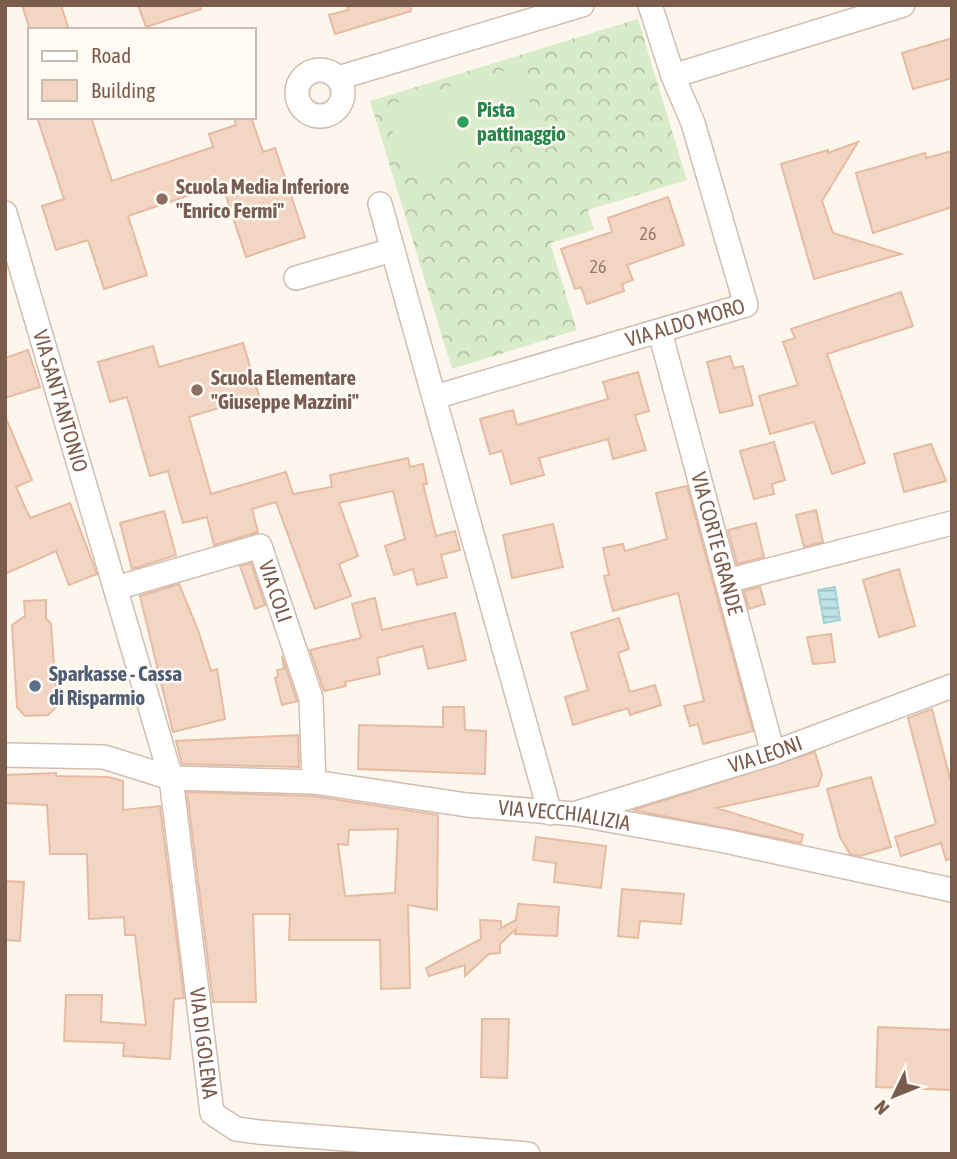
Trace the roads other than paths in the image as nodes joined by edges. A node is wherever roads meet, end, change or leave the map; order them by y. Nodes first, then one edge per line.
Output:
1 (582, 5) edge
2 (650, 5) edge
3 (903, 5) edge
4 (673, 76) junction
5 (338, 78) dead end
6 (380, 204) dead end
7 (5, 213) edge
8 (392, 250) junction
9 (296, 278) dead end
10 (660, 332) junction
11 (435, 397) junction
12 (952, 523) edge
13 (727, 581) junction
14 (116, 589) junction
15 (952, 686) edge
16 (774, 753) junction
17 (5, 755) edge
18 (171, 778) junction
19 (314, 782) junction
20 (550, 813) junction
21 (575, 814) junction
22 (952, 890) edge
23 (528, 1154) edge

1 - 5 street
2 - 4 street, VIA ALDO MORO
3 - 4 street
4 - 10 street, VIA ALDO MORO
6 - 8 street
7 - 14 street, VIA SANT'ANTONIO
8 - 9 street
8 - 11 street
10 - 11 street, VIA ALDO MORO
10 - 13 street, VIA CORTE GRANDE
11 - 20 street
12 - 13 street
13 - 16 street, VIA CORTE GRANDE
14 - 18 street, VIA SANT'ANTONIO
14 - 19 street, VIA COLI
15 - 16 street, VIA LEONI
16 - 21 street, VIA LEONI
17 - 18 street, VIA VECCHIALIZIA
18 - 19 street, VIA VECCHIALIZIA
18 - 23 street, VIA DI GOLENA
19 - 20 street, VIA VECCHIALIZIA
20 - 21 street, VIA VECCHIALIZIA
21 - 22 street, VIA VECCHIALIZIA

